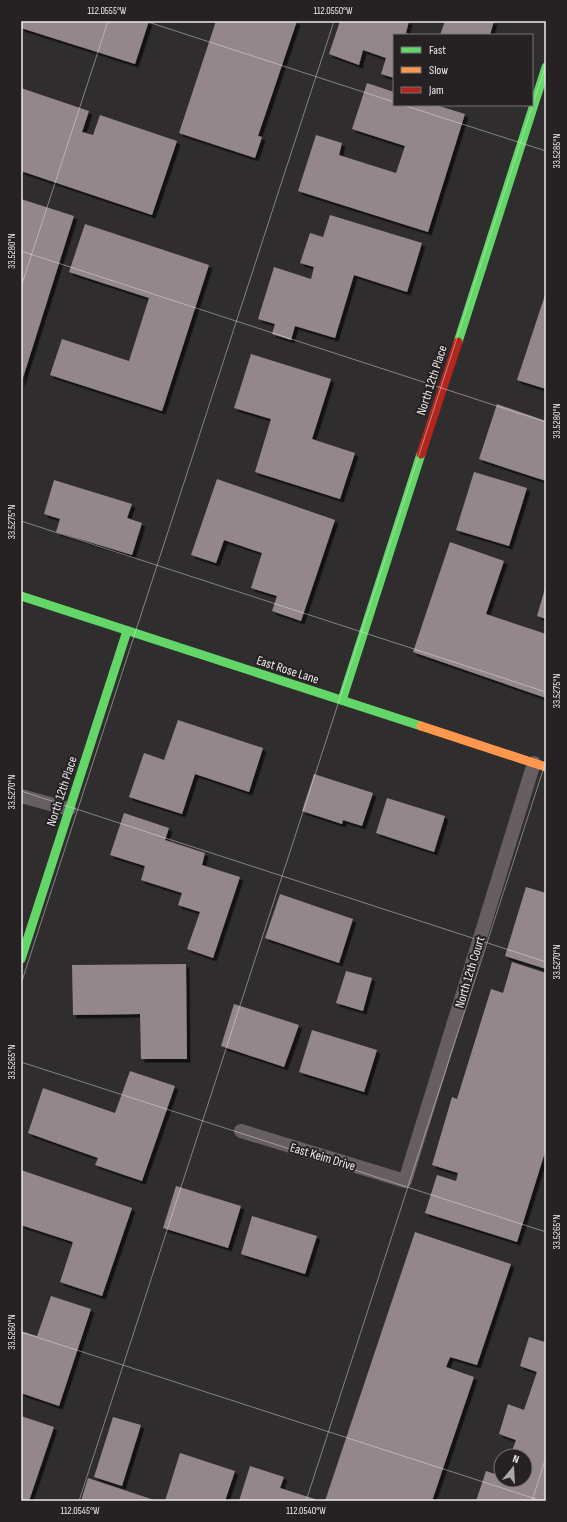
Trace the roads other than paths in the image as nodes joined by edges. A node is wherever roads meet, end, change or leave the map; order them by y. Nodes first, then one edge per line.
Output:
1 (546, 67) edge
2 (21, 596) edge
3 (127, 631) junction
4 (342, 700) junction
5 (540, 765) edge
6 (21, 796) edge
7 (69, 809) junction
8 (21, 959) edge
9 (241, 1131) dead end
10 (405, 1181) joint

1 - 4 street, North 12th Place
2 - 3 street, East Rose Lane
3 - 4 street, East Rose Lane
3 - 7 street, North 12th Place
4 - 5 street, East Rose Lane
5 - 10 lane, North 12th Court
6 - 7 lane
7 - 8 street, North 12th Place
9 - 10 lane, East Keim Drive

